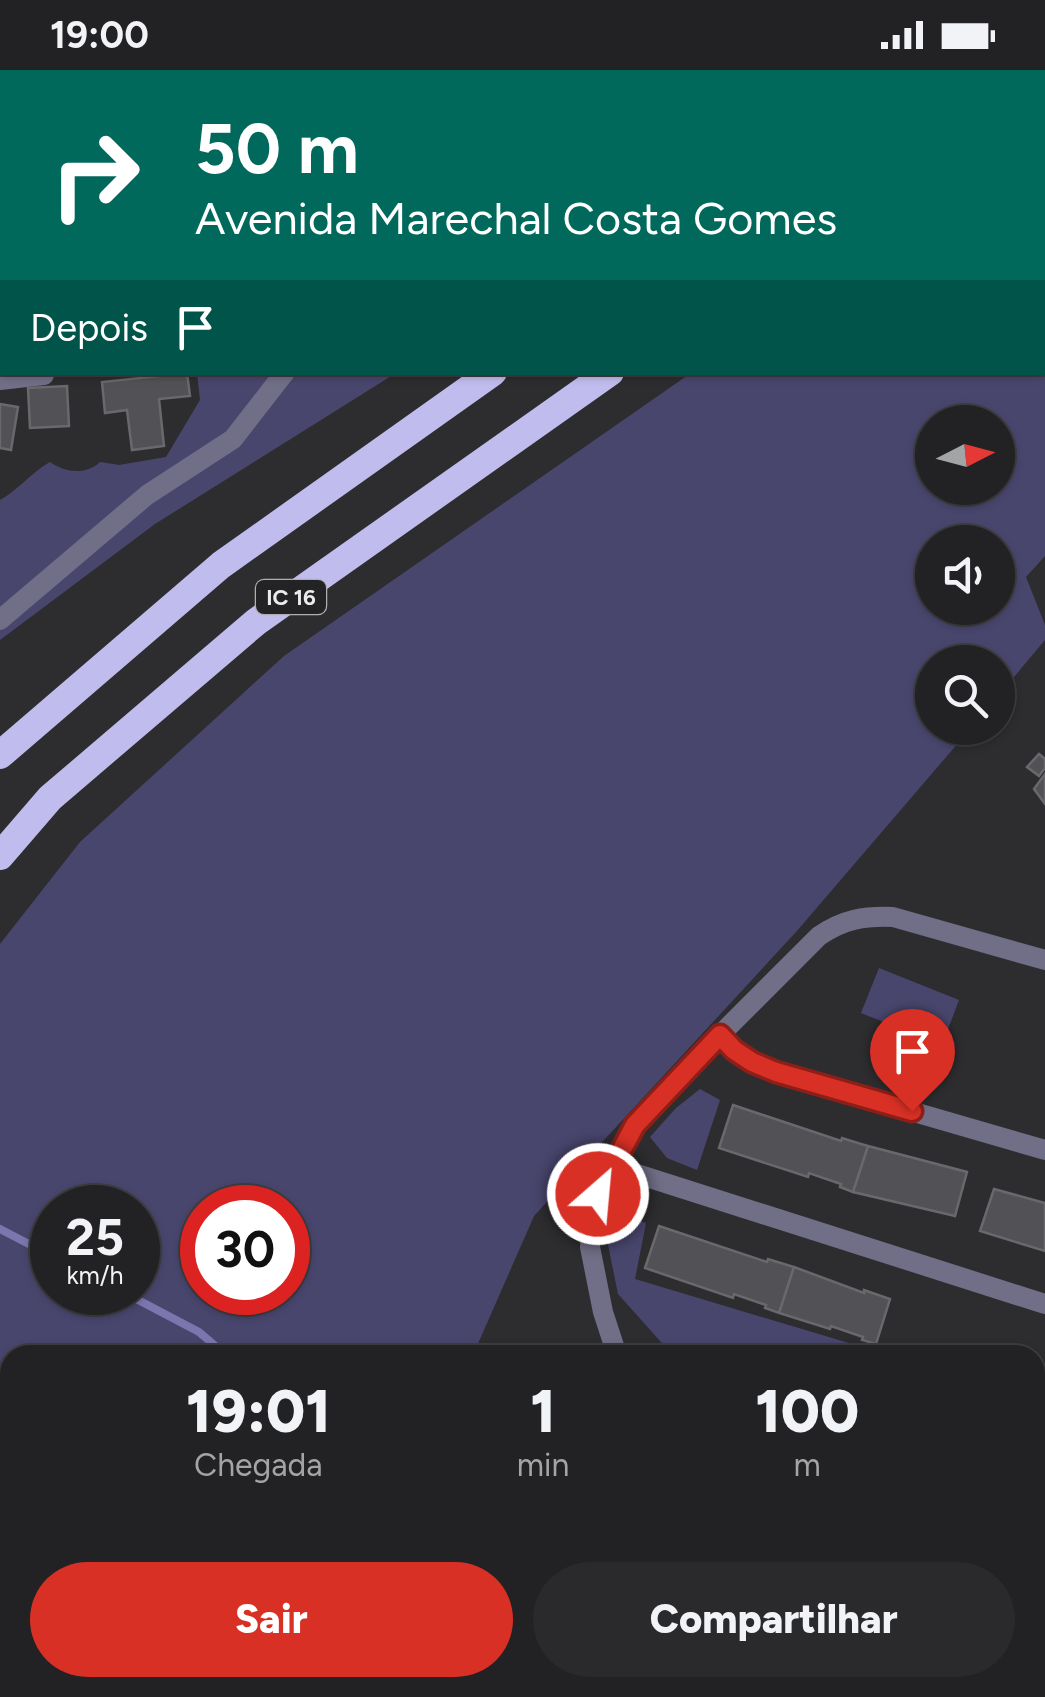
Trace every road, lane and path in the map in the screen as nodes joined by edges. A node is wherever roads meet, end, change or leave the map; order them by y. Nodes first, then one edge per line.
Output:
1 (33, 375) edge
2 (283, 375) edge
3 (488, 375) edge
4 (606, 375) edge
5 (0, 380) edge
6 (0, 620) edge
7 (0, 755) edge
8 (0, 856) edge
9 (1045, 960) edge
10 (720, 1035) junction
11 (1045, 1150) edge
12 (612, 1166) junction
13 (1045, 1304) edge
14 (614, 1345) edge

1 - 5 street
2 - 6 street
3 - 7 highway, IC 16
4 - 8 highway, IC 16
9 - 10 street
10 - 11 street
10 - 12 street
12 - 13 street
12 - 14 street

